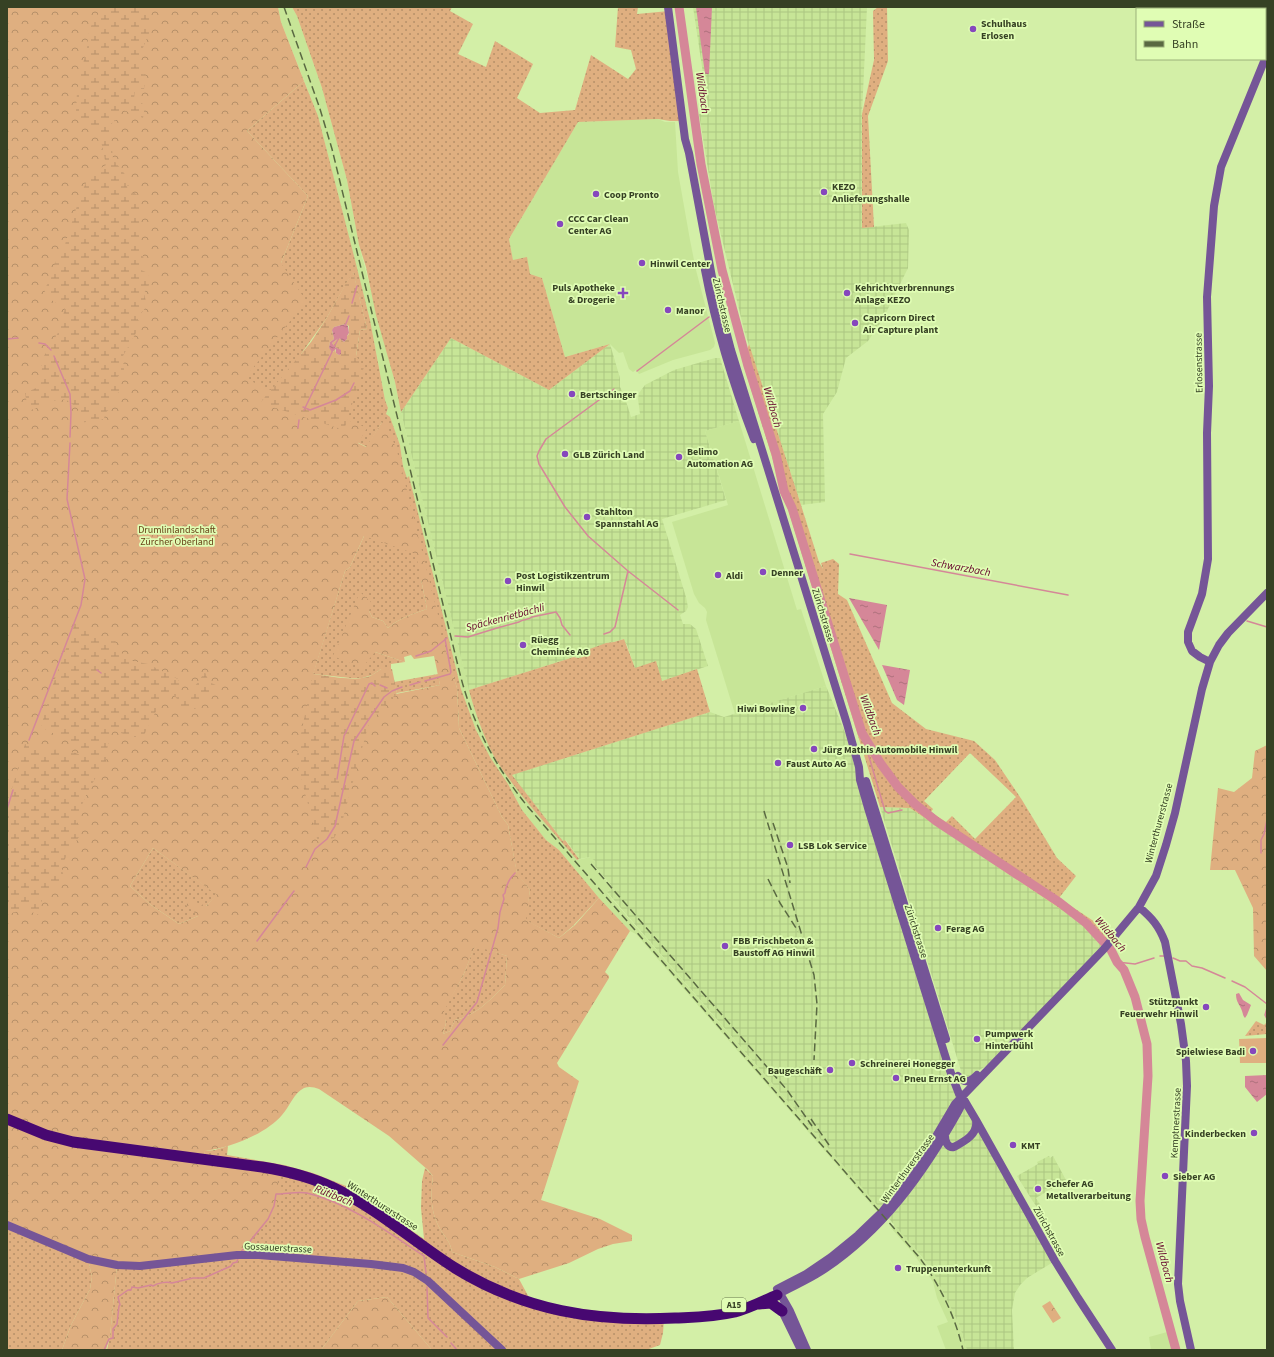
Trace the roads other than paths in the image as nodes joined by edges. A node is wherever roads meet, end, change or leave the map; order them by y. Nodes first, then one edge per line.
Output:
1 (668, 7) edge
2 (1265, 60) edge
3 (685, 139) junction
4 (728, 351) junction
5 (1267, 593) edge
6 (1210, 662) junction
7 (859, 767) junction
8 (1139, 907) junction
9 (996, 1060) junction
10 (950, 1068) junction
11 (958, 1076) junction
12 (963, 1098) junction
13 (951, 1110) junction
14 (7, 1120) edge
15 (976, 1120) junction
16 (945, 1136) junction
17 (7, 1225) edge
18 (800, 1284) junction
19 (778, 1292) junction
20 (759, 1304) junction
21 (786, 1311) junction
22 (690, 1317) junction
23 (502, 1350) edge
24 (801, 1350) edge
25 (807, 1350) edge
26 (1112, 1350) edge
27 (1191, 1350) edge

1 - 3 main road, Zürichstrasse
2 - 6 main road, Erlosenstrasse
3 - 4 main road, Zürichstrasse
3 - 4 main road, Zürichstrasse
4 - 7 main road, Zürichstrasse
5 - 6 main road, Winterthurerstrasse
6 - 8 main road, Winterthurerstrasse
7 - 10 main road, Zürichstrasse
7 - 11 main road, Zürichstrasse
8 - 9 main road, Winterthurerstrasse
8 - 27 main road, Kemptnerstrasse
9 - 11 main road
9 - 12 main road, Winterthurerstrasse
10 - 12 main road, Zürichstrasse
10 - 13 main road
11 - 12 main road, Zürichstrasse
12 - 13 main road, Winterthurerstrasse
12 - 15 main road, Zürichstrasse
12 - 16 main road, Winterthurerstrasse
13 - 19 main road, Winterthurerstrasse
14 - 22 highway, Winterthurerstrasse / A15
15 - 16 main road
15 - 16 main road
15 - 26 main road, Zürichstrasse
16 - 18 main road, Winterthurerstrasse
17 - 23 main road, Gossauerstrasse
18 - 19 main road, Winterthurerstrasse
18 - 21 main road
19 - 20 highway, A15
19 - 21 main road
19 - 22 highway, A15
20 - 21 highway
20 - 22 highway, A15
21 - 24 main road
21 - 25 main road

